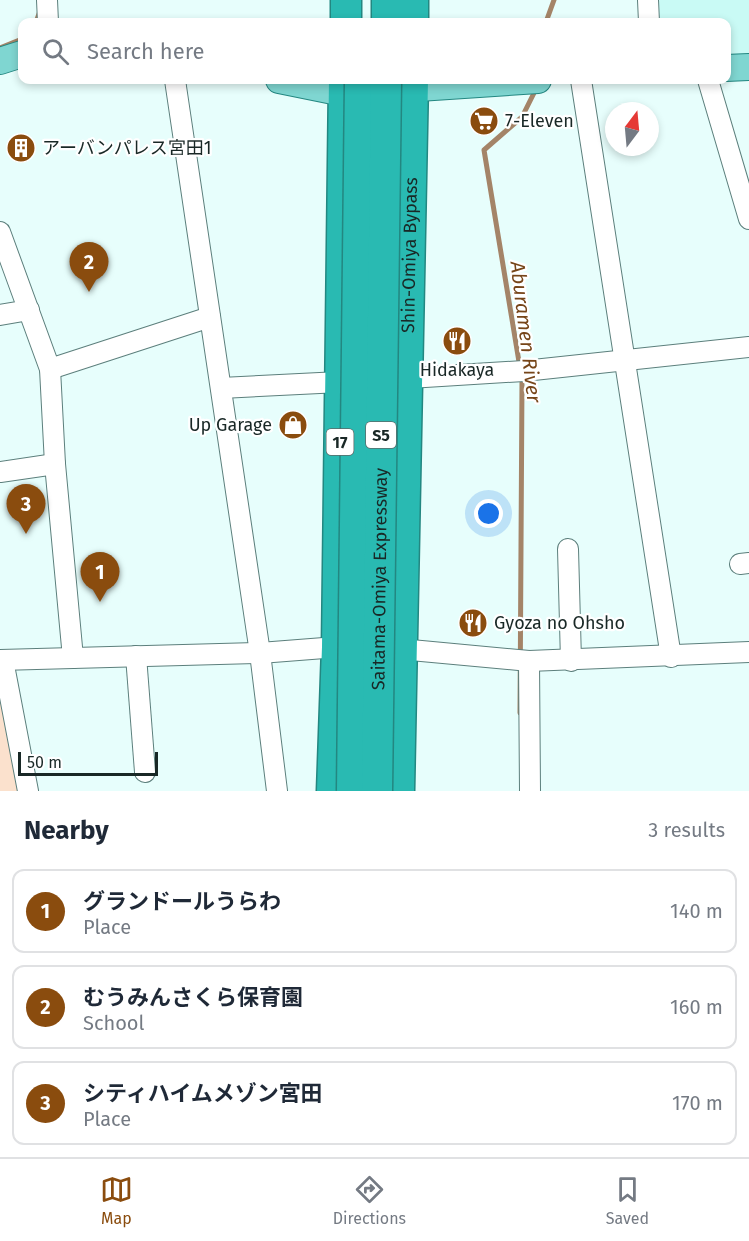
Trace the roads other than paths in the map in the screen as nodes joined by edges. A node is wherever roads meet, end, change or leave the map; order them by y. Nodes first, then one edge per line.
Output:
1 (47, 0) edge
2 (346, 0) edge
3 (361, 0) edge
4 (387, 0) edge
5 (412, 0) edge
6 (648, 0) edge
7 (48, 18) edge
8 (346, 18) edge
9 (360, 18) edge
10 (387, 18) edge
11 (413, 18) edge
12 (649, 18) edge
13 (18, 55) edge
14 (0, 61) edge
15 (749, 67) edge
16 (731, 68) edge
17 (176, 84) edge
18 (349, 84) edge
19 (404, 84) edge
20 (404, 84) edge
21 (582, 84) edge
22 (709, 84) edge
23 (749, 219) edge
24 (0, 232) edge
25 (29, 310) junction
26 (0, 315) edge
27 (210, 317) junction
28 (749, 347) edge
29 (625, 360) junction
30 (50, 369) junction
31 (409, 378) junction
32 (340, 382) junction
33 (221, 388) junction
34 (55, 464) junction
35 (0, 472) edge
36 (568, 549) dead end
37 (337, 647) junction
38 (400, 649) junction
39 (749, 652) edge
40 (260, 653) junction
41 (136, 656) junction
42 (671, 657) junction
43 (73, 658) junction
44 (2, 660) edge
45 (522, 661) junction
46 (571, 661) junction
47 (145, 772) dead end
48 (28, 791) edge
49 (278, 791) edge
50 (332, 791) edge
51 (352, 791) edge
52 (377, 791) edge
53 (399, 791) edge
54 (530, 791) edge

1 - 7 street
2 - 8 highway
3 - 9 highway
4 - 10 highway
5 - 11 highway
6 - 12 street
13 - 14 main road
15 - 16 main road
17 - 27 street
18 - 32 highway, 17
18 - 51 highway, Saitama-Omiya Expressway / S5, bridge
19 - 31 highway, Shin-Omiya Bypass
20 - 52 highway, Saitama-Omiya Expressway / S5, bridge
21 - 29 street
22 - 23 street
24 - 25 street
25 - 26 street
25 - 30 street
27 - 30 street
27 - 33 street
28 - 29 street
29 - 31 street
29 - 42 street
30 - 34 street
31 - 38 highway, Shin-Omiya Bypass
32 - 33 street
32 - 37 highway, 17
33 - 40 street
34 - 35 street
34 - 43 street
36 - 46 street
37 - 40 street
37 - 50 highway, 17
38 - 45 street
38 - 53 highway, Shin-Omiya Bypass
39 - 42 street
40 - 41 street
40 - 49 street
41 - 43 street
41 - 47 street
42 - 46 street
43 - 44 street
44 - 48 street
45 - 46 street
45 - 54 street

